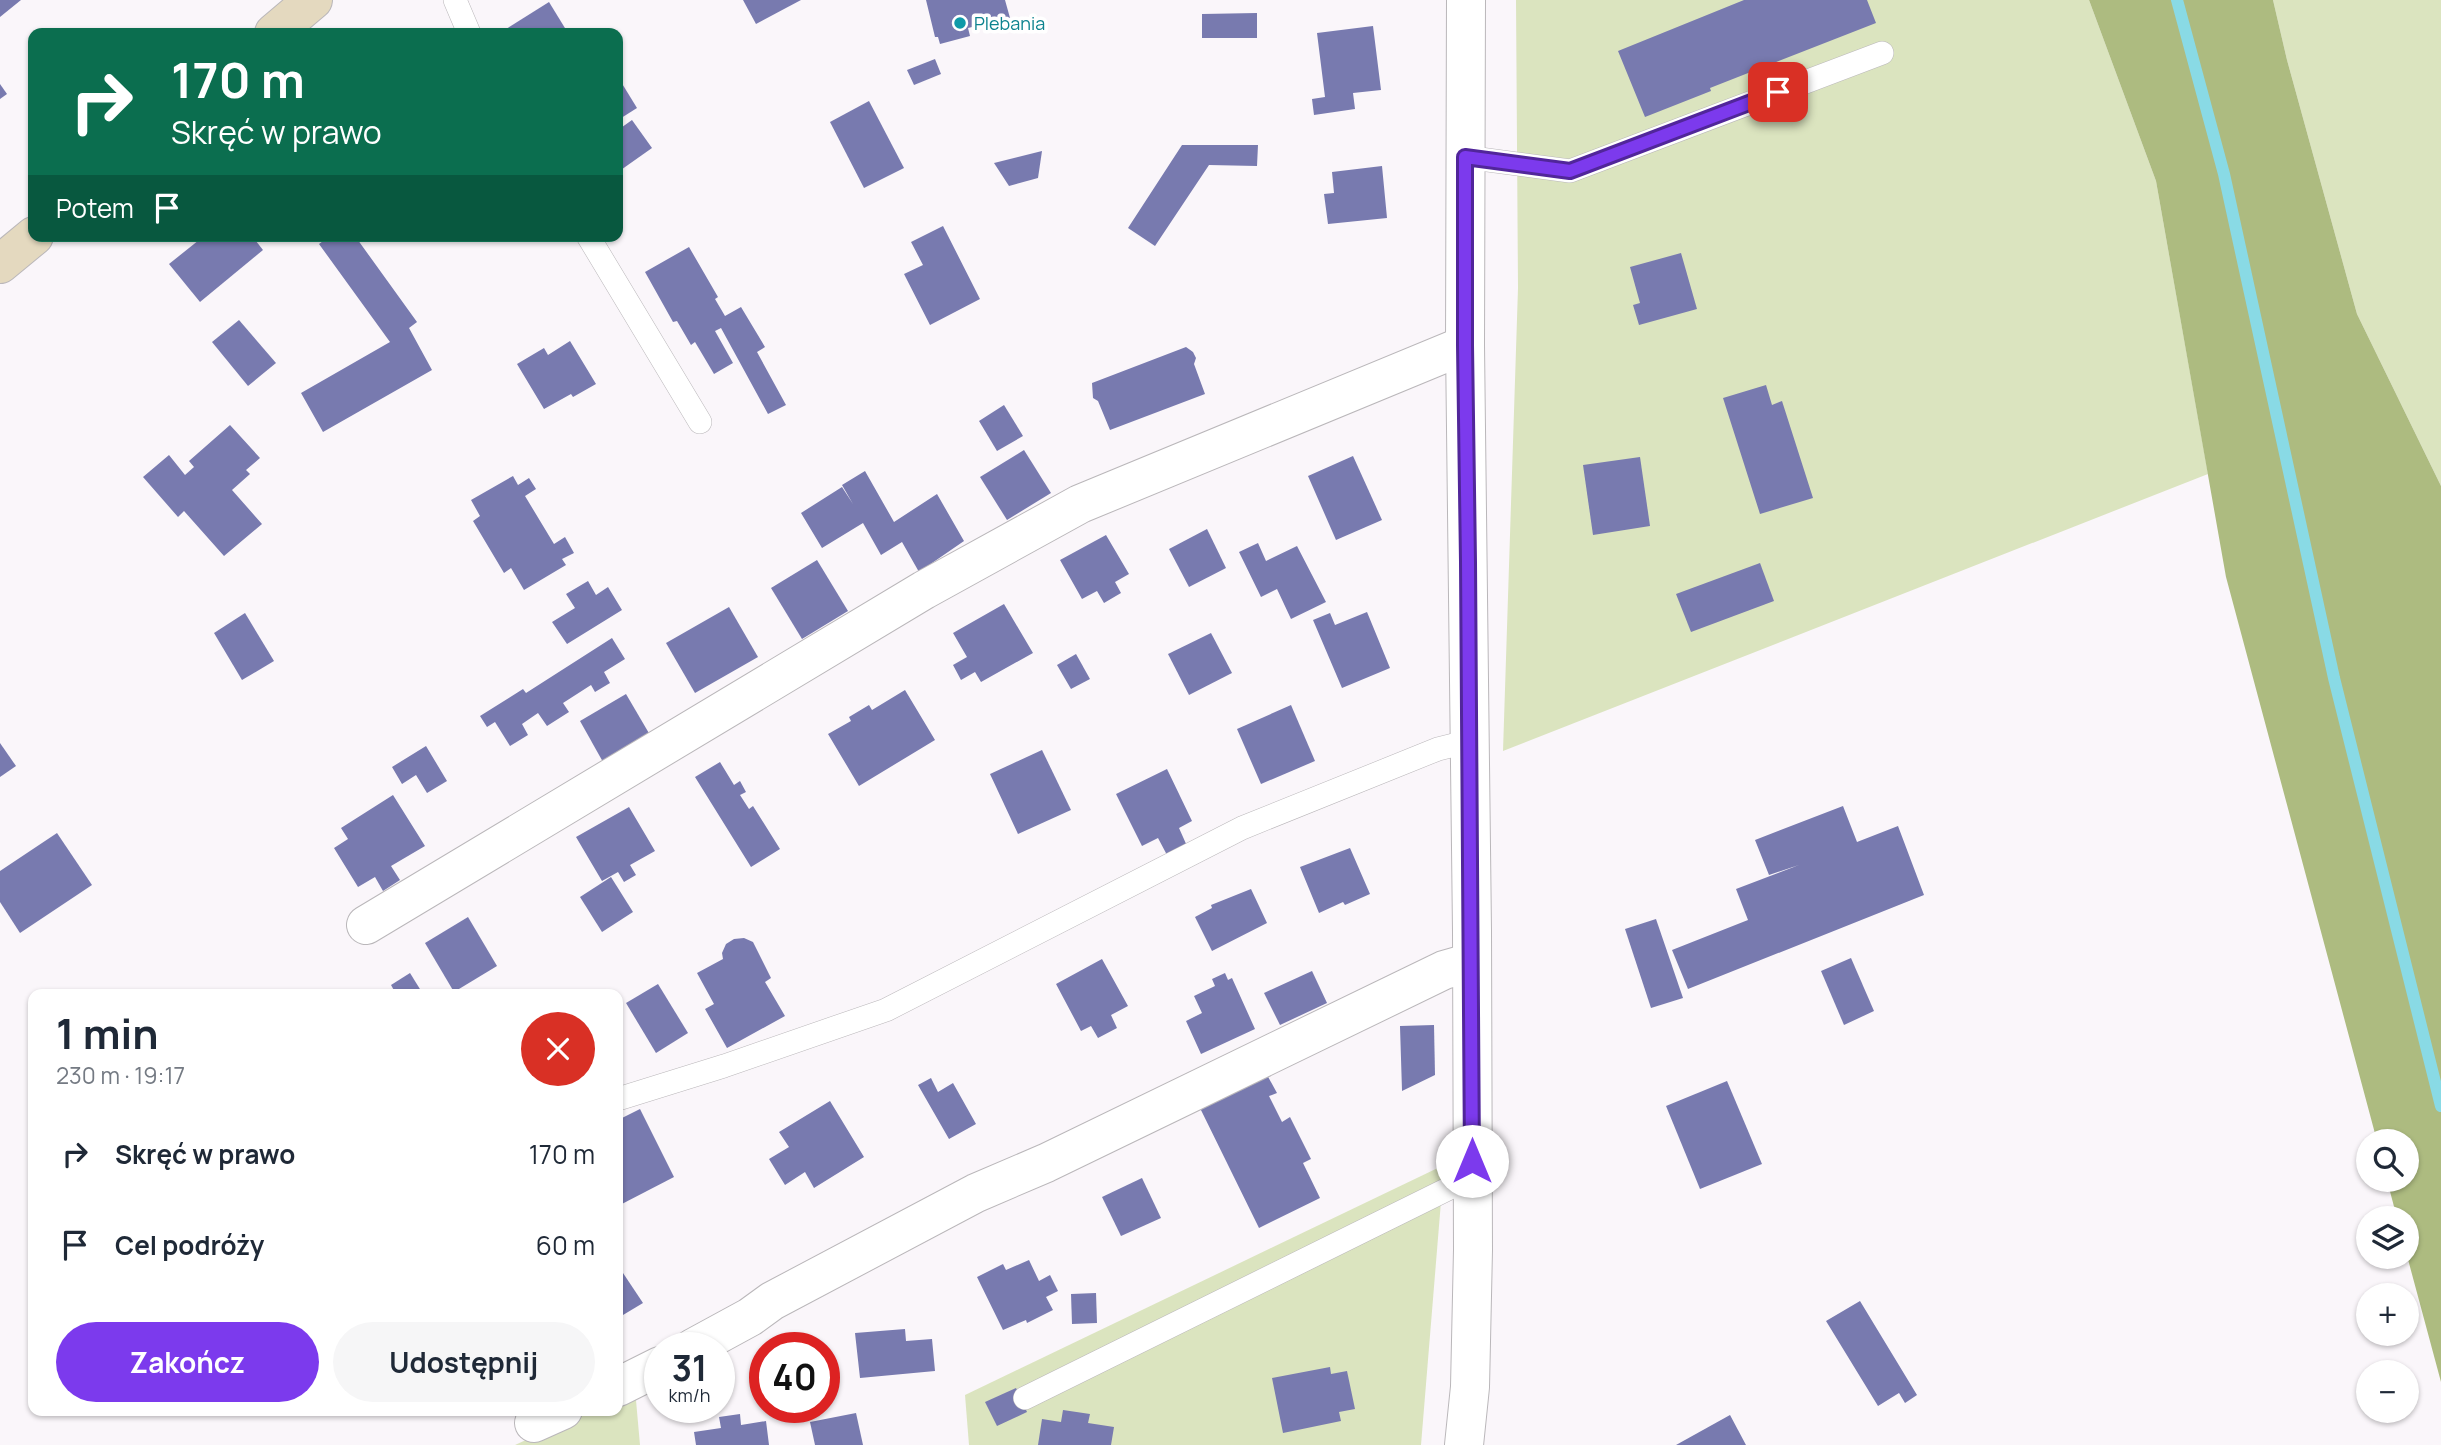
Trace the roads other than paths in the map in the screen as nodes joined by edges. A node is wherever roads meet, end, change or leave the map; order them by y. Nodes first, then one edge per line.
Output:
1 (313, 0) edge
2 (455, 0) edge
3 (1466, 0) edge
4 (280, 28) edge
5 (467, 28) edge
6 (1882, 53) dead end
7 (1465, 157) junction
8 (28, 241) edge
9 (592, 242) edge
10 (0, 264) edge
11 (1465, 345) junction
12 (700, 422) dead end
13 (1469, 741) junction
14 (366, 926) dead end
15 (1472, 962) junction
16 (623, 1097) edge
17 (1472, 1177) junction
18 (722, 1332) edge
19 (644, 1374) edge
20 (623, 1384) edge
21 (1025, 1398) dead end
22 (1464, 1445) edge

1 - 4 main road
2 - 5 lane
3 - 7 street
6 - 7 lane
7 - 11 street
8 - 10 main road
9 - 12 lane
11 - 13 street
11 - 14 street
13 - 15 street
13 - 16 lane
15 - 17 street
15 - 18 street
17 - 21 lane
17 - 22 street
19 - 20 street

